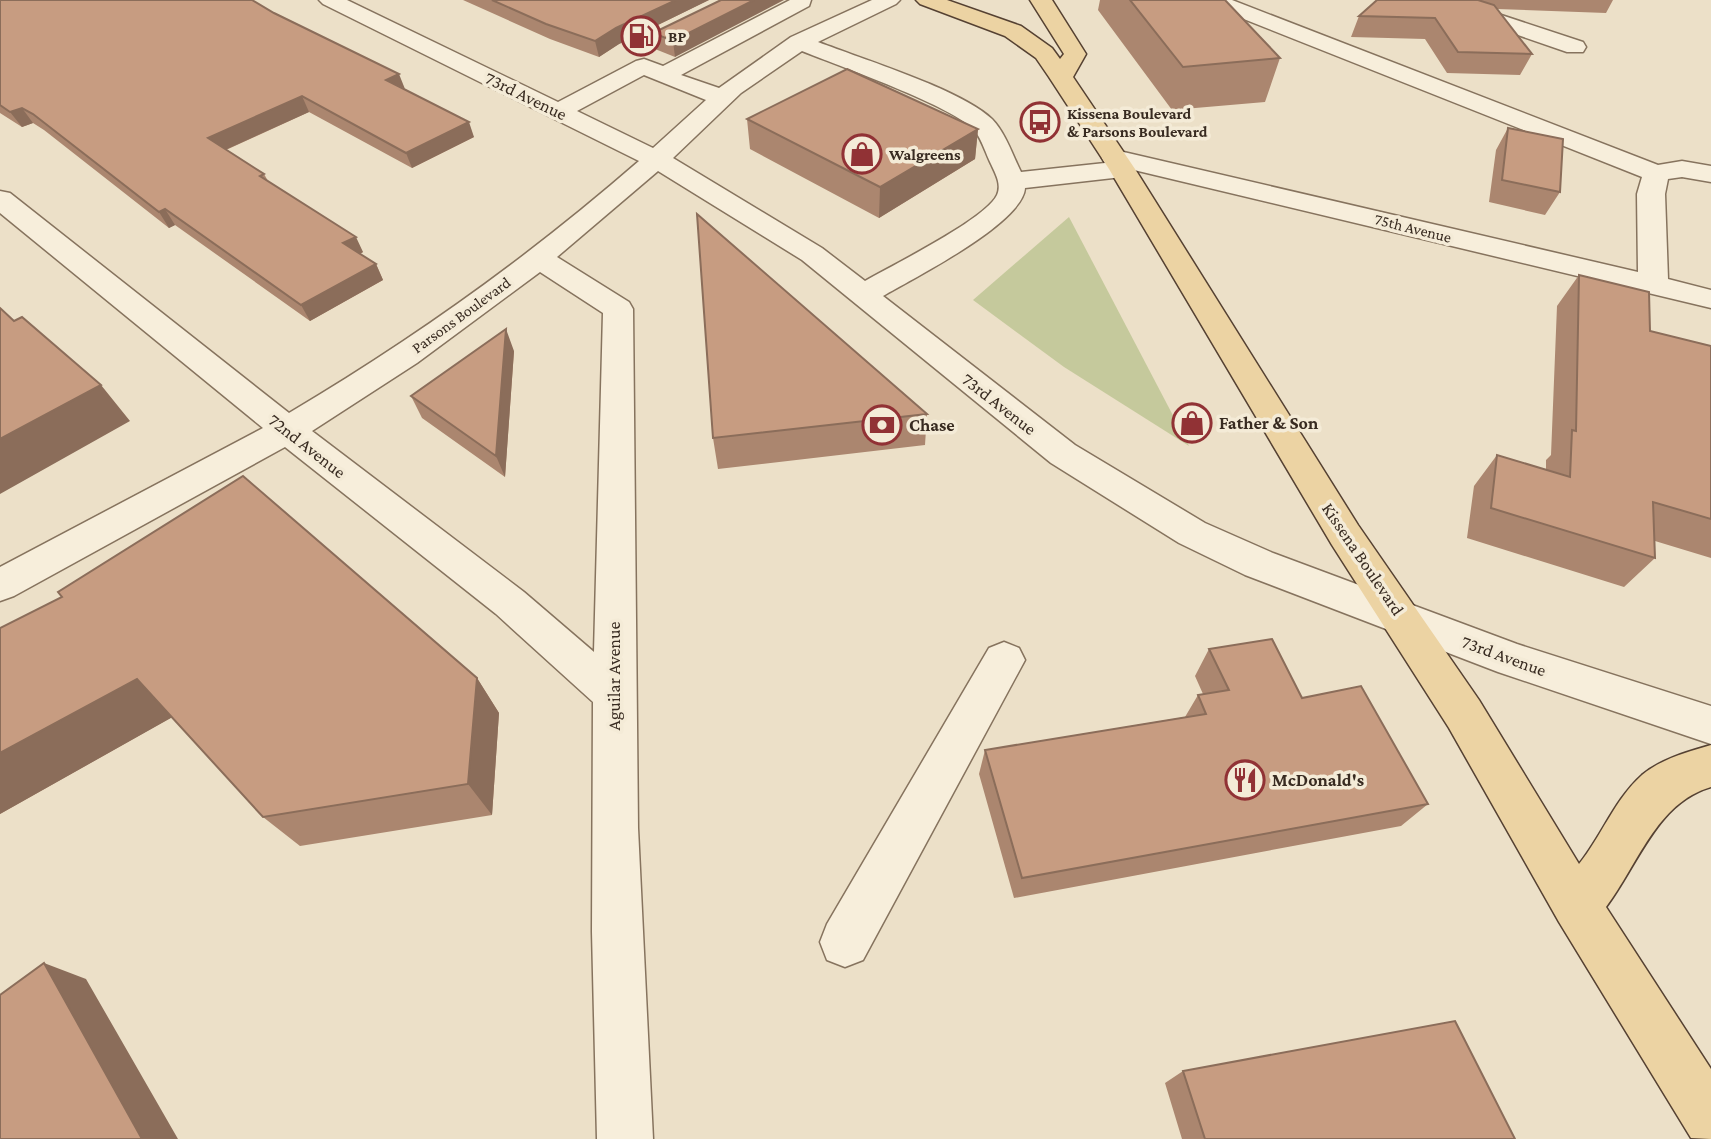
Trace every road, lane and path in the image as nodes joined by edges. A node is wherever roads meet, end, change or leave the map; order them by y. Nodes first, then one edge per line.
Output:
1 (330, 0) edge
2 (889, 0) edge
3 (927, 0) edge
4 (1041, 0) edge
5 (1213, 0) edge
6 (1435, 0) edge
7 (801, 1) edge
8 (842, 21) junction
9 (799, 42) junction
10 (708, 46) junction
11 (1575, 47) dead end
12 (649, 62) junction
13 (761, 66) junction
14 (1061, 76) junction
15 (721, 97) junction
16 (557, 112) junction
17 (656, 159) junction
18 (1119, 164) junction
19 (1656, 173) junction
20 (1711, 174) edge
21 (1012, 181) junction
22 (0, 199) edge
23 (538, 258) junction
24 (1653, 285) junction
25 (863, 295) junction
26 (1711, 299) edge
27 (287, 430) junction
28 (0, 586) edge
29 (1403, 619) junction
30 (1004, 660) dead end
31 (614, 695) junction
32 (1711, 725) edge
33 (1711, 766) edge
34 (1576, 905) junction
35 (845, 942) dead end
36 (1711, 1118) edge
37 (625, 1139) edge

1 - 16 street, 73rd Avenue
2 - 8 street, Parsons Boulevard
3 - 14 main road
4 - 14 main road
5 - 19 street
6 - 11 street
7 - 8 street
7 - 10 street
8 - 9 street, Parsons Boulevard
9 - 13 street, Parsons Boulevard
9 - 21 street
10 - 12 street
10 - 13 street
12 - 15 street
12 - 16 street
13 - 15 street, Parsons Boulevard
14 - 18 main road, Kissena Boulevard
15 - 17 street, Parsons Boulevard
16 - 17 street, 73rd Avenue
17 - 23 street, Parsons Boulevard
17 - 25 street, 73rd Avenue
18 - 21 street, 75th Avenue
18 - 24 street, 75th Avenue
18 - 29 main road, Kissena Boulevard
19 - 20 street
19 - 24 street
21 - 25 street
22 - 27 street, 72nd Avenue
23 - 27 street, Parsons Boulevard
23 - 31 street, Aguilar Avenue
24 - 26 street, 75th Avenue
25 - 29 street, 73rd Avenue
27 - 28 street, Parsons Boulevard
27 - 31 street, 72nd Avenue
29 - 32 street, 73rd Avenue
29 - 34 main road, Kissena Boulevard
30 - 35 street
31 - 37 street, Aguilar Avenue
33 - 34 main road
34 - 36 main road, Kissena Boulevard

